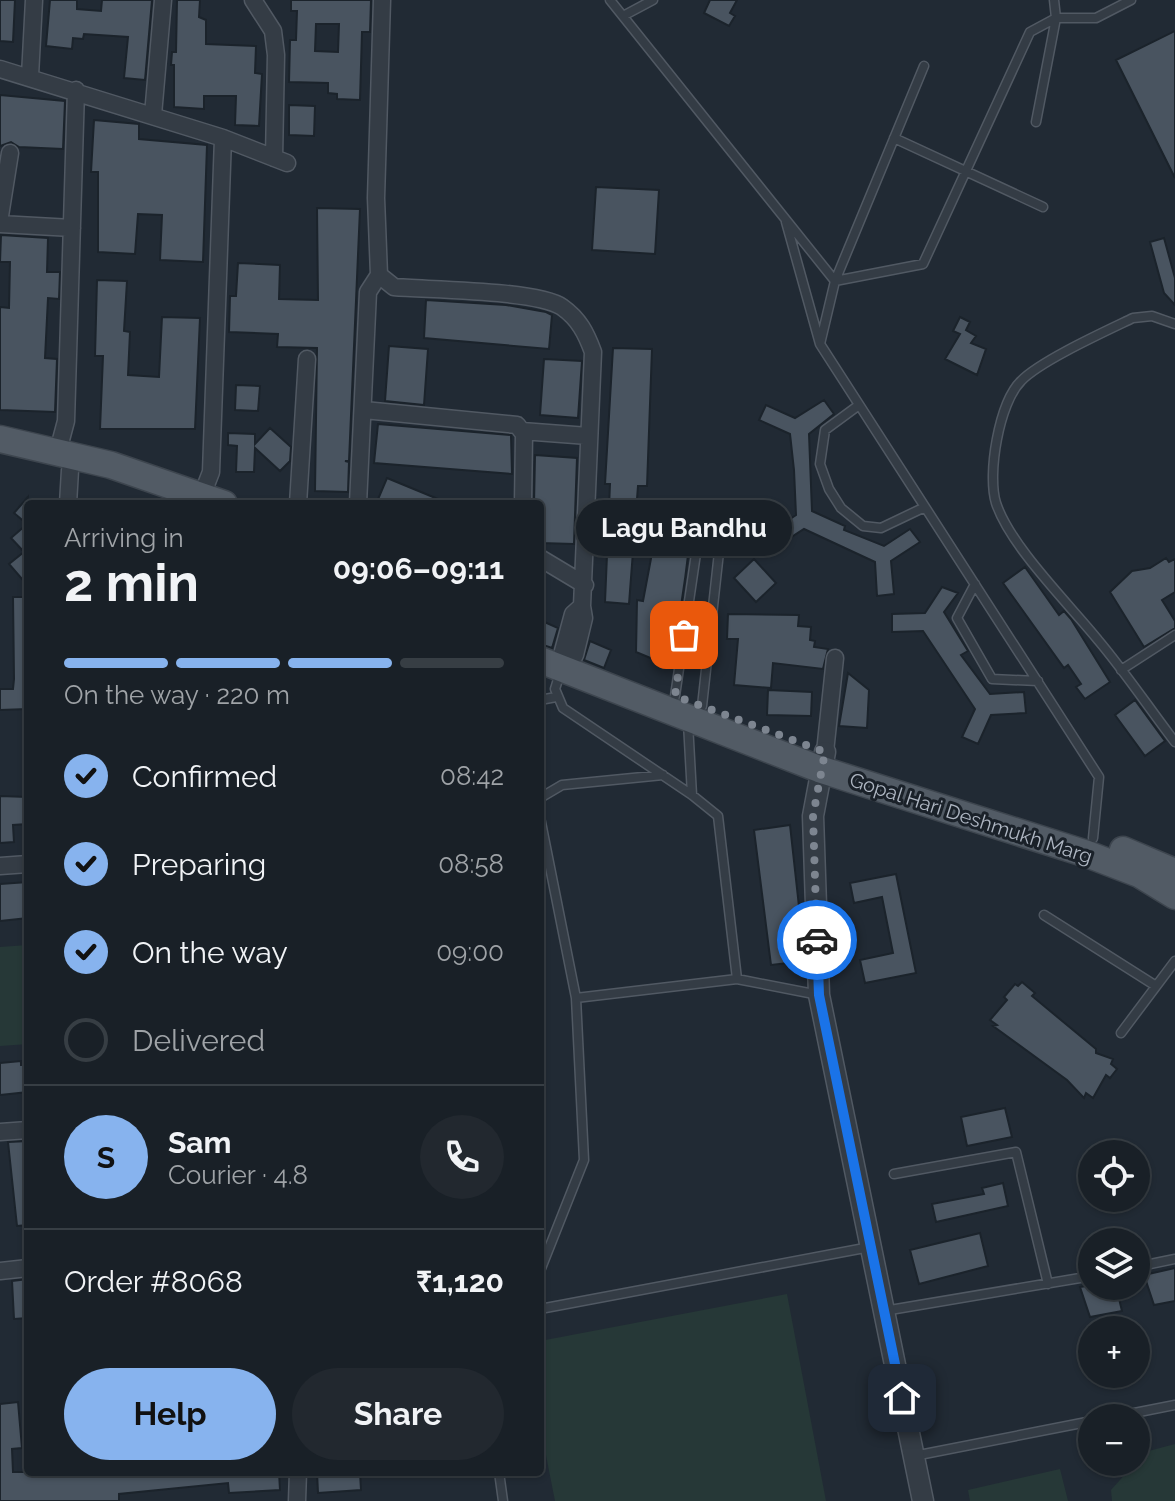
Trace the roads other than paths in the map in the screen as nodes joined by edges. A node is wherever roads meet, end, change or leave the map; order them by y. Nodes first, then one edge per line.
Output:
1 (34, 0) edge
2 (163, 0) edge
3 (253, 0) edge
4 (382, 0) edge
5 (610, 0) edge
6 (653, 0) edge
7 (1054, 0) edge
8 (1131, 0) edge
9 (623, 16) junction
10 (1056, 18) junction
11 (924, 66) dead end
12 (0, 69) edge
13 (30, 76) junction
14 (76, 90) junction
15 (153, 115) junction
16 (1036, 122) dead end
17 (223, 138) junction
18 (894, 138) junction
19 (10, 153) dead end
20 (967, 170) junction
21 (1043, 207) dead end
22 (1, 208) edge
23 (784, 217) junction
24 (0, 224) edge
25 (72, 228) junction
26 (379, 275) junction
27 (835, 281) junction
28 (1175, 324) edge
29 (820, 344) junction
30 (307, 359) dead end
31 (859, 405) junction
32 (364, 410) junction
33 (522, 431) junction
34 (588, 436) junction
35 (0, 439) edge
36 (0, 455) edge
37 (64, 460) junction
38 (68, 500) edge
39 (161, 500) edge
40 (201, 500) edge
41 (208, 500) edge
42 (298, 500) edge
43 (358, 500) edge
44 (523, 500) edge
45 (925, 507) junction
46 (702, 513) dead end
47 (723, 516) dead end
48 (544, 560) edge
49 (975, 584) junction
50 (585, 585) junction
51 (1175, 635) edge
52 (556, 655) edge
53 (835, 658) dead end
54 (1121, 670) junction
55 (1038, 681) junction
56 (556, 697) junction
57 (544, 699) edge
58 (688, 707) junction
59 (1175, 742) edge
60 (822, 760) junction
61 (663, 775) junction
62 (692, 795) junction
63 (544, 796) edge
64 (544, 837) edge
65 (1093, 838) junction
66 (24, 864) edge
67 (0, 866) edge
68 (1175, 872) edge
69 (1175, 896) edge
70 (1044, 915) dead end
71 (1175, 961) edge
72 (737, 979) junction
73 (1156, 986) junction
74 (819, 995) junction
75 (576, 998) junction
76 (1121, 1033) dead end
77 (24, 1130) edge
78 (0, 1132) edge
79 (894, 1174) dead end
80 (871, 1247) junction
81 (1175, 1259) edge
82 (544, 1261) edge
83 (1150, 1264) edge
84 (24, 1268) edge
85 (0, 1271) edge
86 (1078, 1279) edge
87 (1048, 1284) junction
88 (544, 1308) edge
89 (884, 1311) junction
90 (1175, 1405) edge
91 (1150, 1410) edge
92 (1078, 1424) edge
93 (913, 1456) junction
94 (298, 1476) edge
95 (500, 1476) edge
96 (297, 1501) edge
97 (503, 1501) edge
98 (923, 1501) edge

1 - 13 street
2 - 15 street
3 - 17 street
4 - 26 street
5 - 9 lane
6 - 9 lane
7 - 10 lane
8 - 10 lane
9 - 23 lane
10 - 16 lane
10 - 20 lane
11 - 18 lane
12 - 13 street
13 - 14 street
14 - 15 street
14 - 25 street
15 - 17 street
17 - 41 street
18 - 20 lane
18 - 27 lane
19 - 22 street
20 - 21 lane
20 - 27 lane
23 - 27 lane
23 - 29 lane
24 - 25 street
25 - 37 street
26 - 32 street
26 - 34 street
27 - 29 lane
28 - 54 lane
29 - 31 lane
30 - 42 street
31 - 45 lane
31 - 45 lane
32 - 33 street
32 - 43 street
33 - 34 street
33 - 44 street
34 - 50 street
35 - 37 main road
36 - 37 main road
37 - 38 street
37 - 39 main road
37 - 40 main road
45 - 49 lane
46 - 58 lane
47 - 58 lane
48 - 50 street
49 - 55 lane
49 - 55 lane
50 - 52 street
51 - 54 lane
52 - 56 lane
52 - 58 main road, Gopal Hari Deshmukh Marg
53 - 60 street
54 - 59 lane
55 - 65 lane
56 - 57 lane
56 - 61 lane
58 - 60 main road, Gopal Hari Deshmukh Marg
58 - 62 lane
60 - 65 main road, Gopal Hari Deshmukh Marg
60 - 69 main road, Gopal Hari Deshmukh Marg
60 - 74 street
61 - 62 lane
61 - 63 lane
62 - 72 lane
64 - 75 lane
65 - 68 main road, Gopal Hari Deshmukh Marg
66 - 67 street
70 - 73 lane
71 - 73 lane
72 - 74 lane
72 - 75 lane
73 - 76 lane
74 - 80 street
75 - 82 lane
77 - 78 street
79 - 87 lane
80 - 88 lane
80 - 89 street
81 - 83 lane
84 - 85 street
86 - 87 lane
87 - 89 lane
89 - 93 street
90 - 91 lane
92 - 93 lane
93 - 98 street
94 - 96 street
95 - 97 lane

